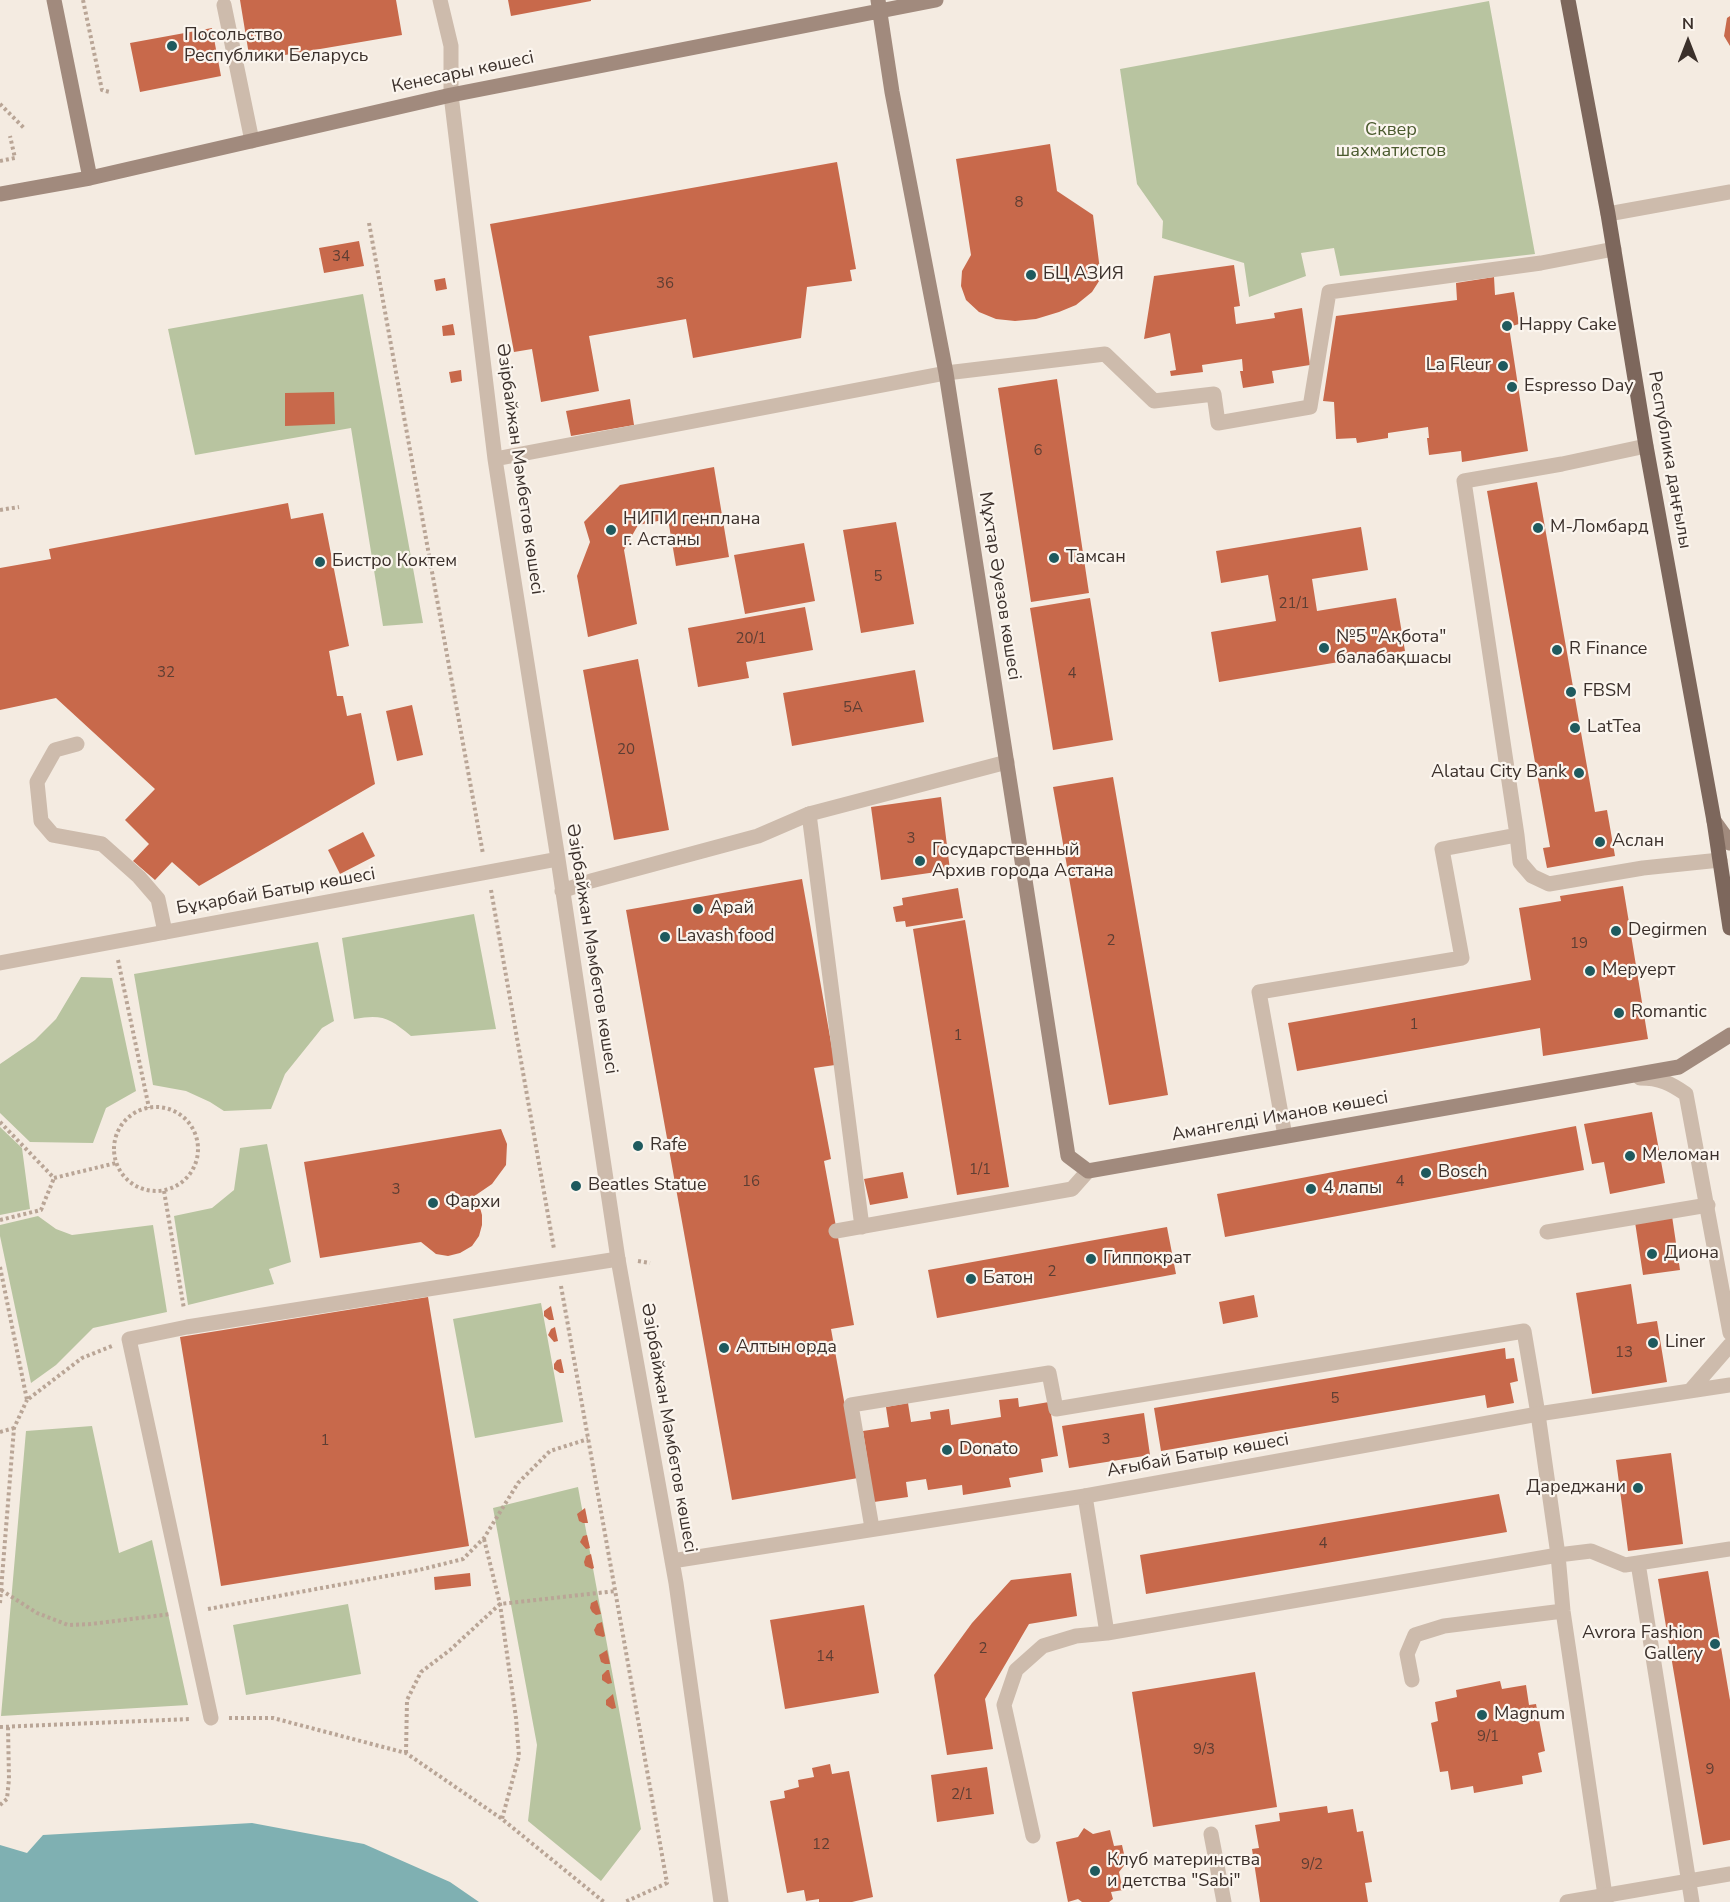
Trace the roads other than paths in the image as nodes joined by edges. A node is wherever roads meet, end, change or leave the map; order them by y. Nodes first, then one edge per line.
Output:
1 (54, 0) edge
2 (440, 0) edge
3 (936, 0) edge
4 (1568, 0) edge
5 (224, 5) dead end
6 (879, 5) edge
7 (452, 94) junction
8 (252, 141) junction
9 (90, 178) junction
10 (1730, 192) edge
11 (0, 194) edge
12 (1608, 213) junction
13 (1614, 249) junction
14 (946, 373) junction
15 (1646, 446) junction
16 (495, 459) junction
17 (77, 744) dead end
18 (1007, 762) junction
19 (808, 814) junction
20 (1714, 821) junction
21 (1517, 835) junction
22 (1730, 843) edge
23 (558, 859) junction
24 (1720, 860) junction
25 (562, 891) junction
26 (1730, 928) edge
27 (165, 932) junction
28 (0, 963) edge
29 (1730, 1035) edge
30 (1618, 1077) junction
31 (1285, 1136) junction
32 (1088, 1171) junction
33 (1708, 1205) junction
34 (862, 1227) junction
35 (836, 1231) dead end
36 (1547, 1232) dead end
37 (618, 1259) junction
38 (1730, 1334) edge
39 (1730, 1346) edge
40 (1730, 1385) edge
41 (1690, 1391) junction
42 (1538, 1414) junction
43 (1085, 1496) junction
44 (872, 1528) junction
45 (1730, 1549) edge
46 (1558, 1555) junction
47 (672, 1561) junction
48 (1638, 1563) junction
49 (1563, 1611) junction
50 (1107, 1633) junction
51 (1412, 1680) dead end
52 (211, 1718) road end
53 (1212, 1834) dead end
54 (1033, 1836) dead end
55 (1730, 1874) edge
56 (1688, 1881) junction
57 (1605, 1899) edge
58 (721, 1902) edge
59 (1224, 1902) edge
60 (1567, 1902) edge
61 (1692, 1902) edge

1 - 9 street
2 - 7 street, Әзірбайжан Мәмбетов көшесі
3 - 6 street, Кенесары көшесі
4 - 12 main road, Республика даңғылы
5 - 8 street
6 - 7 street, Кенесары көшесі
6 - 14 street, Мұхтар Әуезов көшесі
7 - 8 street, Кенесары көшесі
7 - 16 street, Әзірбайжан Мәмбетов көшесі
8 - 9 street, Кенесары көшесі
9 - 11 street, Кенесары көшесі
10 - 12 street
12 - 13 main road, Республика даңғылы
13 - 14 street
13 - 15 main road, Республика даңғылы
14 - 16 street
14 - 18 street, Мұхтар Әуезов көшесі
15 - 20 main road, Республика даңғылы
15 - 21 street
16 - 23 street, Әзірбайжан Мәмбетов көшесі
17 - 27 street
18 - 19 street
18 - 32 street, Мұхтар Әуезов көшесі
19 - 25 street
19 - 34 street
20 - 22 street
20 - 24 main road, Республика даңғылы
21 - 24 street
21 - 31 street
23 - 25 street, Әзірбайжан Мәмбетов көшесі
23 - 27 street, Бұқарбай Батыр көшесі
24 - 26 main road, Республика даңғылы
25 - 37 street, Әзірбайжан Мәмбетов көшесі
27 - 28 street, Бұқарбай Батыр көшесі
29 - 30 street, Амангелді Иманов көшесі
30 - 31 street, Амангелді Иманов көшесі
30 - 33 street
31 - 32 street, Амангелді Иманов көшесі
32 - 34 street
33 - 36 street
33 - 38 street
34 - 35 street
37 - 47 street, Әзірбайжан Мәмбетов көшесі
37 - 52 street
39 - 41 street
40 - 41 street, Ағыбай Батыр көшесі
41 - 42 street, Ағыбай Батыр көшесі
42 - 43 street, Ағыбай Батыр көшесі
42 - 44 street
42 - 46 street
43 - 44 street, Ағыбай Батыр көшесі
43 - 50 street
44 - 47 street, Ағыбай Батыр көшесі
45 - 48 street
46 - 48 street
46 - 49 street
46 - 50 street
47 - 58 street, Әзірбайжан Мәмбетов көшесі
48 - 56 street
49 - 51 street
49 - 57 street
50 - 54 street
53 - 59 street
55 - 56 street
56 - 57 street
56 - 61 street
57 - 60 street

